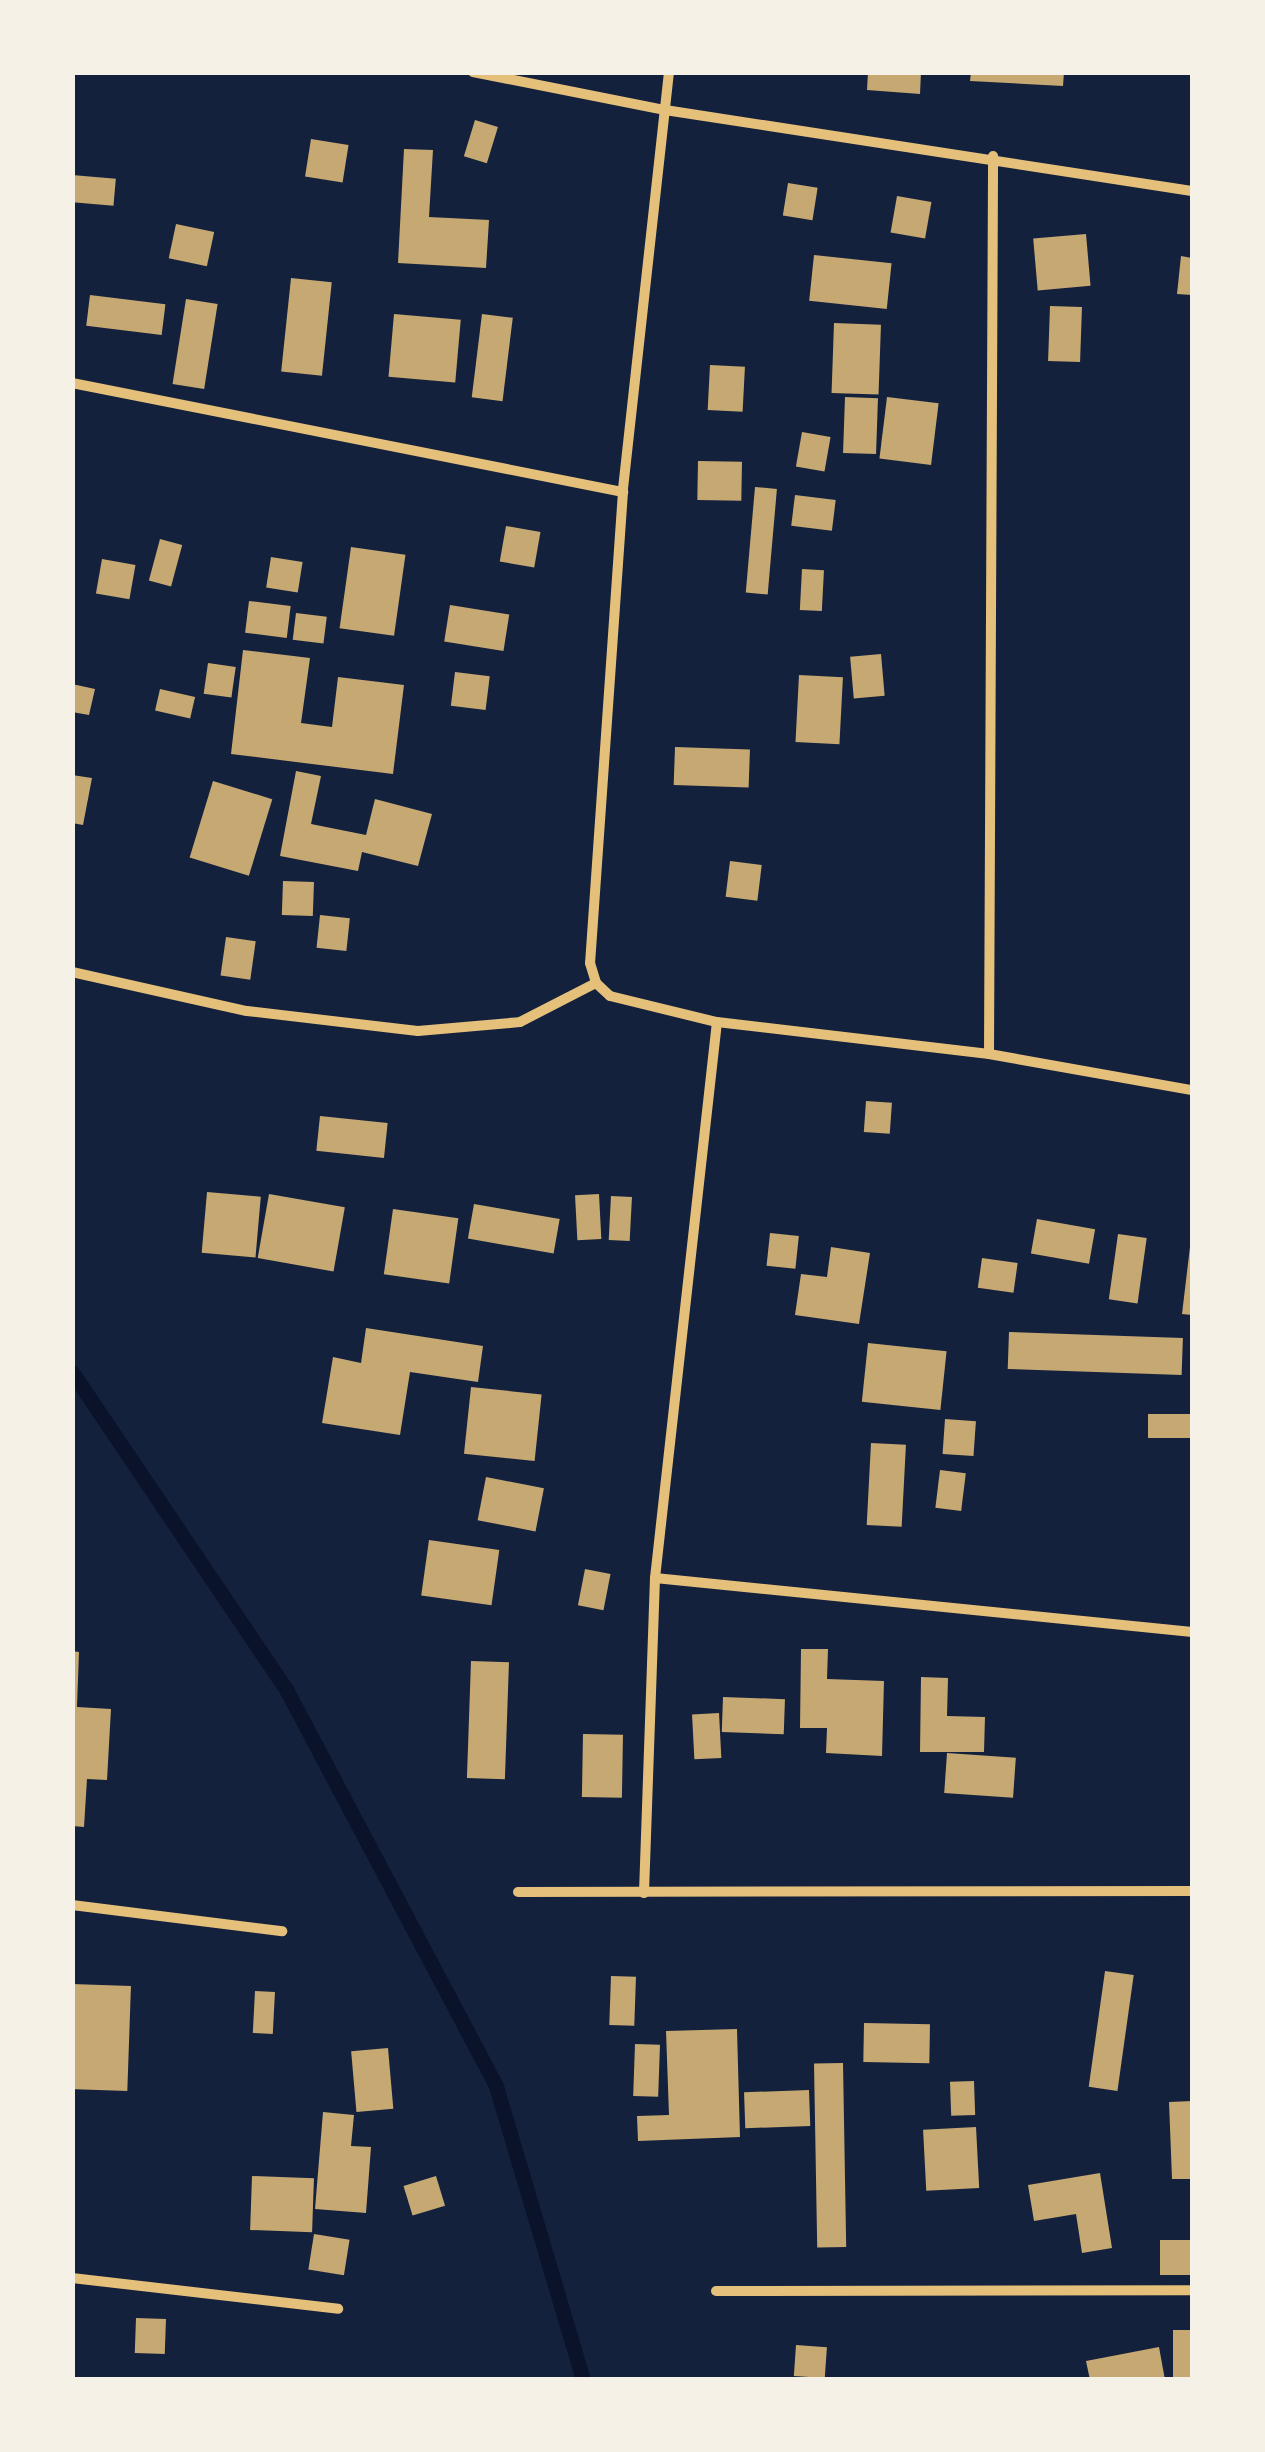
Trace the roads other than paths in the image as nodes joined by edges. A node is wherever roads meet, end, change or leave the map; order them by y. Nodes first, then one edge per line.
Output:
1 (473, 72) edge
2 (669, 72) edge
3 (665, 110) junction
4 (994, 156) junction
5 (1192, 191) edge
6 (72, 383) edge
7 (623, 492) junction
8 (72, 972) edge
9 (596, 983) junction
10 (717, 1022) junction
11 (989, 1054) junction
12 (1192, 1090) edge
13 (655, 1578) junction
14 (1192, 1632) edge
15 (1192, 1891) edge
16 (518, 1892) dead end
17 (644, 1894) junction
18 (72, 1905) edge
19 (282, 1931) dead end
20 (72, 2278) edge
21 (1192, 2290) edge
22 (716, 2291) dead end
23 (338, 2309) dead end

1 - 3 street
2 - 3 street
3 - 4 street
3 - 7 street
4 - 5 street
4 - 11 street
6 - 7 street
7 - 9 street
8 - 9 street
9 - 10 street
10 - 11 street
10 - 13 street
11 - 12 street
13 - 14 street
13 - 17 street
15 - 17 street
16 - 17 street
18 - 19 street
20 - 23 street
21 - 22 street

